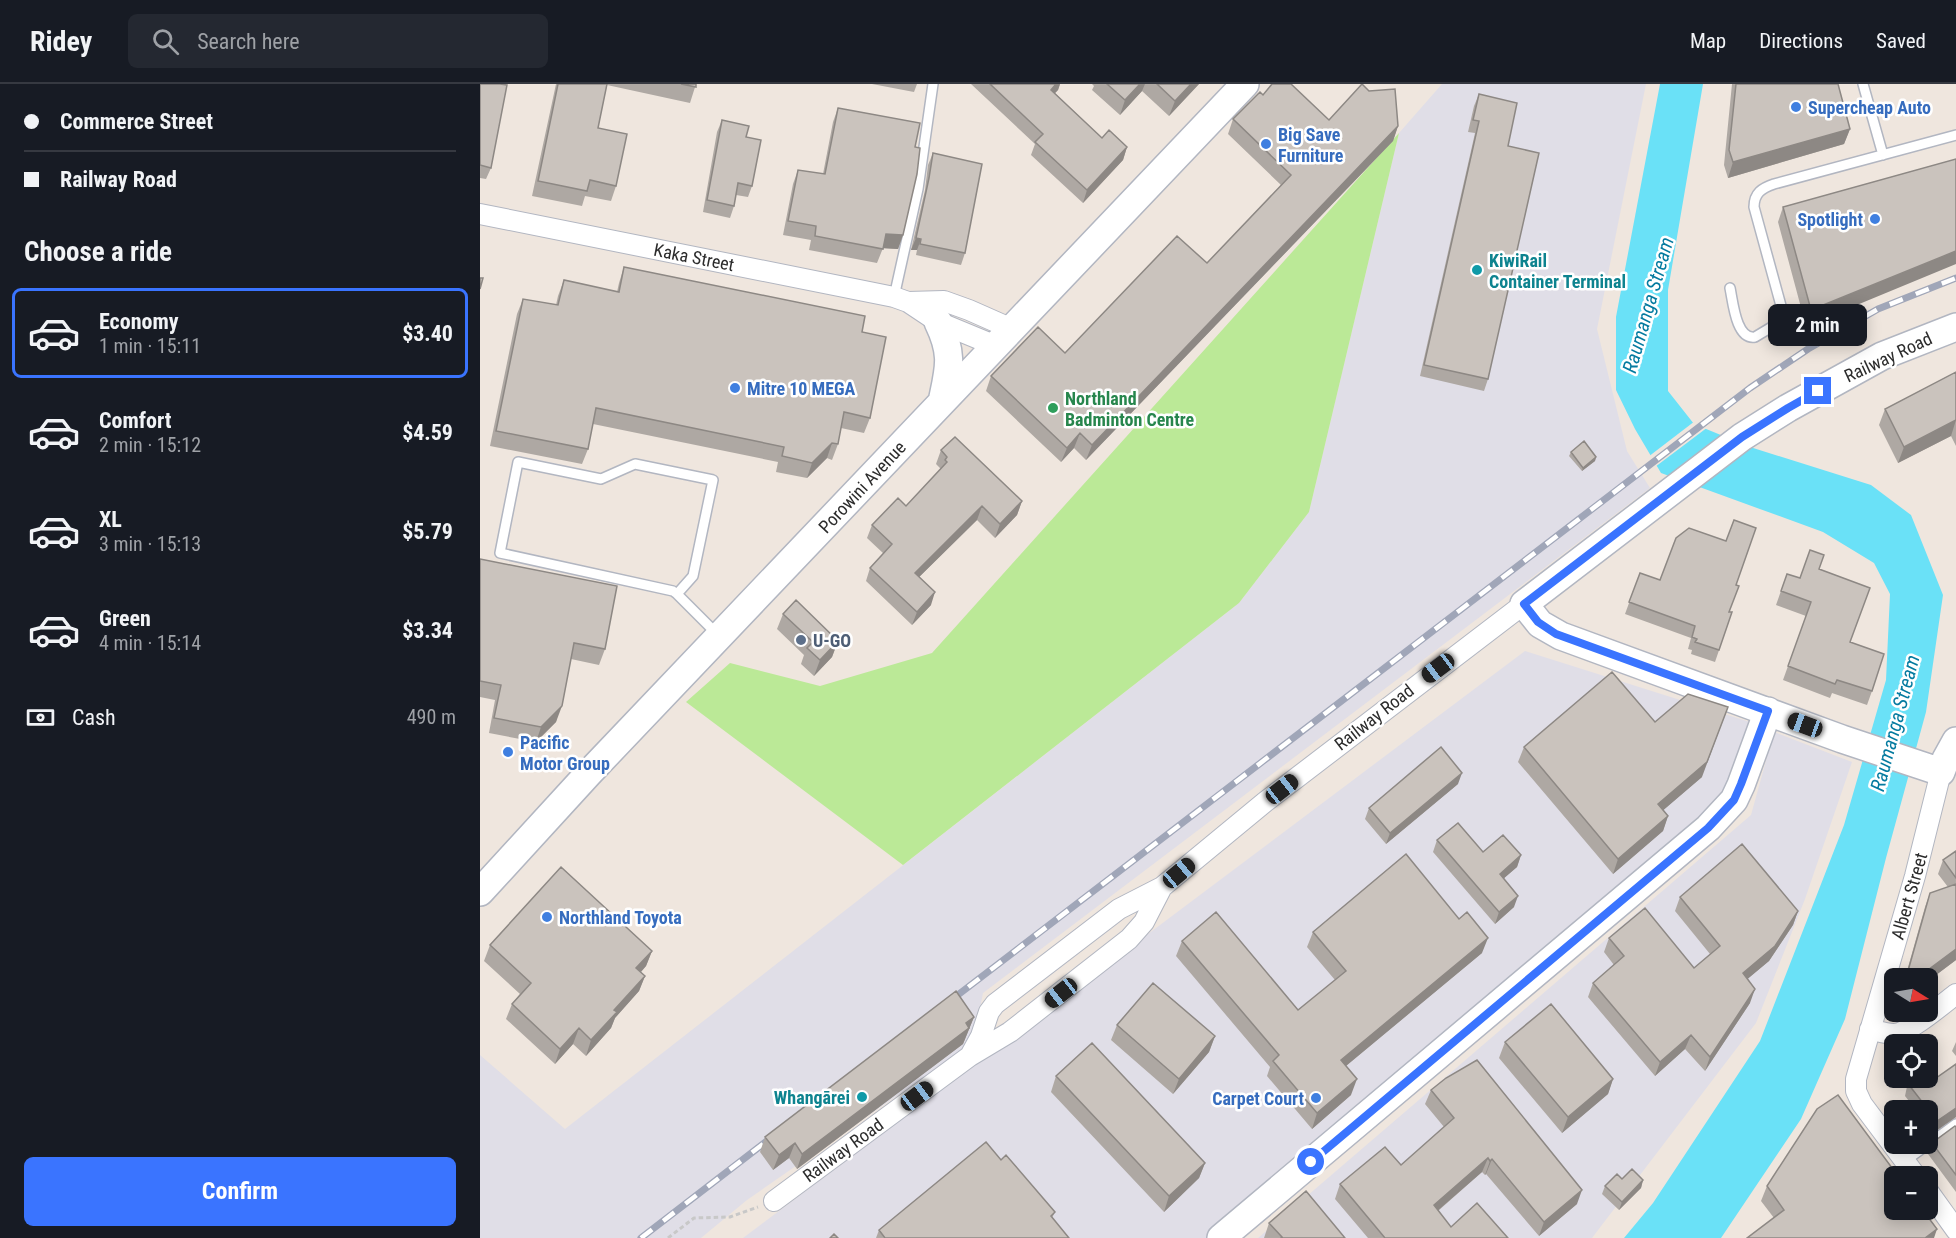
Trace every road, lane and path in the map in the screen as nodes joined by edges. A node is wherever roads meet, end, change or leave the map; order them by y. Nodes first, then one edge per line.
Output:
1 (933, 84) edge
2 (1245, 84) edge
3 (1863, 84) edge
4 (1956, 135) edge
5 (1883, 155) junction
6 (480, 214) edge
7 (1730, 288) dead end
8 (901, 299) junction
9 (938, 322) junction
10 (1956, 327) edge
11 (1004, 338) junction
12 (942, 402) junction
13 (677, 594) junction
14 (1524, 604) junction
15 (719, 636) junction
16 (1768, 711) junction
17 (1956, 741) edge
18 (1941, 772) junction
19 (1162, 887) junction
20 (480, 892) edge
21 (1956, 994) edge
22 (1870, 1029) junction
23 (970, 1056) junction
24 (1956, 1124) edge
25 (1909, 1166) edge
26 (1913, 1166) edge
27 (774, 1201) joint
28 (1938, 1205) edge
29 (1956, 1230) edge
30 (668, 1238) edge
31 (1221, 1238) edge

1 - 8 lane
2 - 11 street, Porowini Avenue
3 - 5 lane
4 - 5 lane
5 - 7 lane
6 - 8 street, Kaka Street
8 - 9 street, Kaka Street
8 - 11 street, Kaka Street
9 - 11 street, Kaka Street
9 - 12 street
10 - 14 street, Railway Road
11 - 12 street, Porowini Avenue
12 - 15 street, Porowini Avenue
13 - 13 lane
13 - 15 lane
14 - 16 street
14 - 19 street, Railway Road
15 - 20 street, Porowini Avenue
16 - 18 street
16 - 31 street
17 - 18 street, Albert Street
18 - 22 street, Albert Street
19 - 23 street, Railway Road
19 - 23 street, Railway Road
21 - 22 street
22 - 25 street, Albert Street
23 - 27 street, Railway Road
24 - 26 lane
27 - 30 path
28 - 29 street

